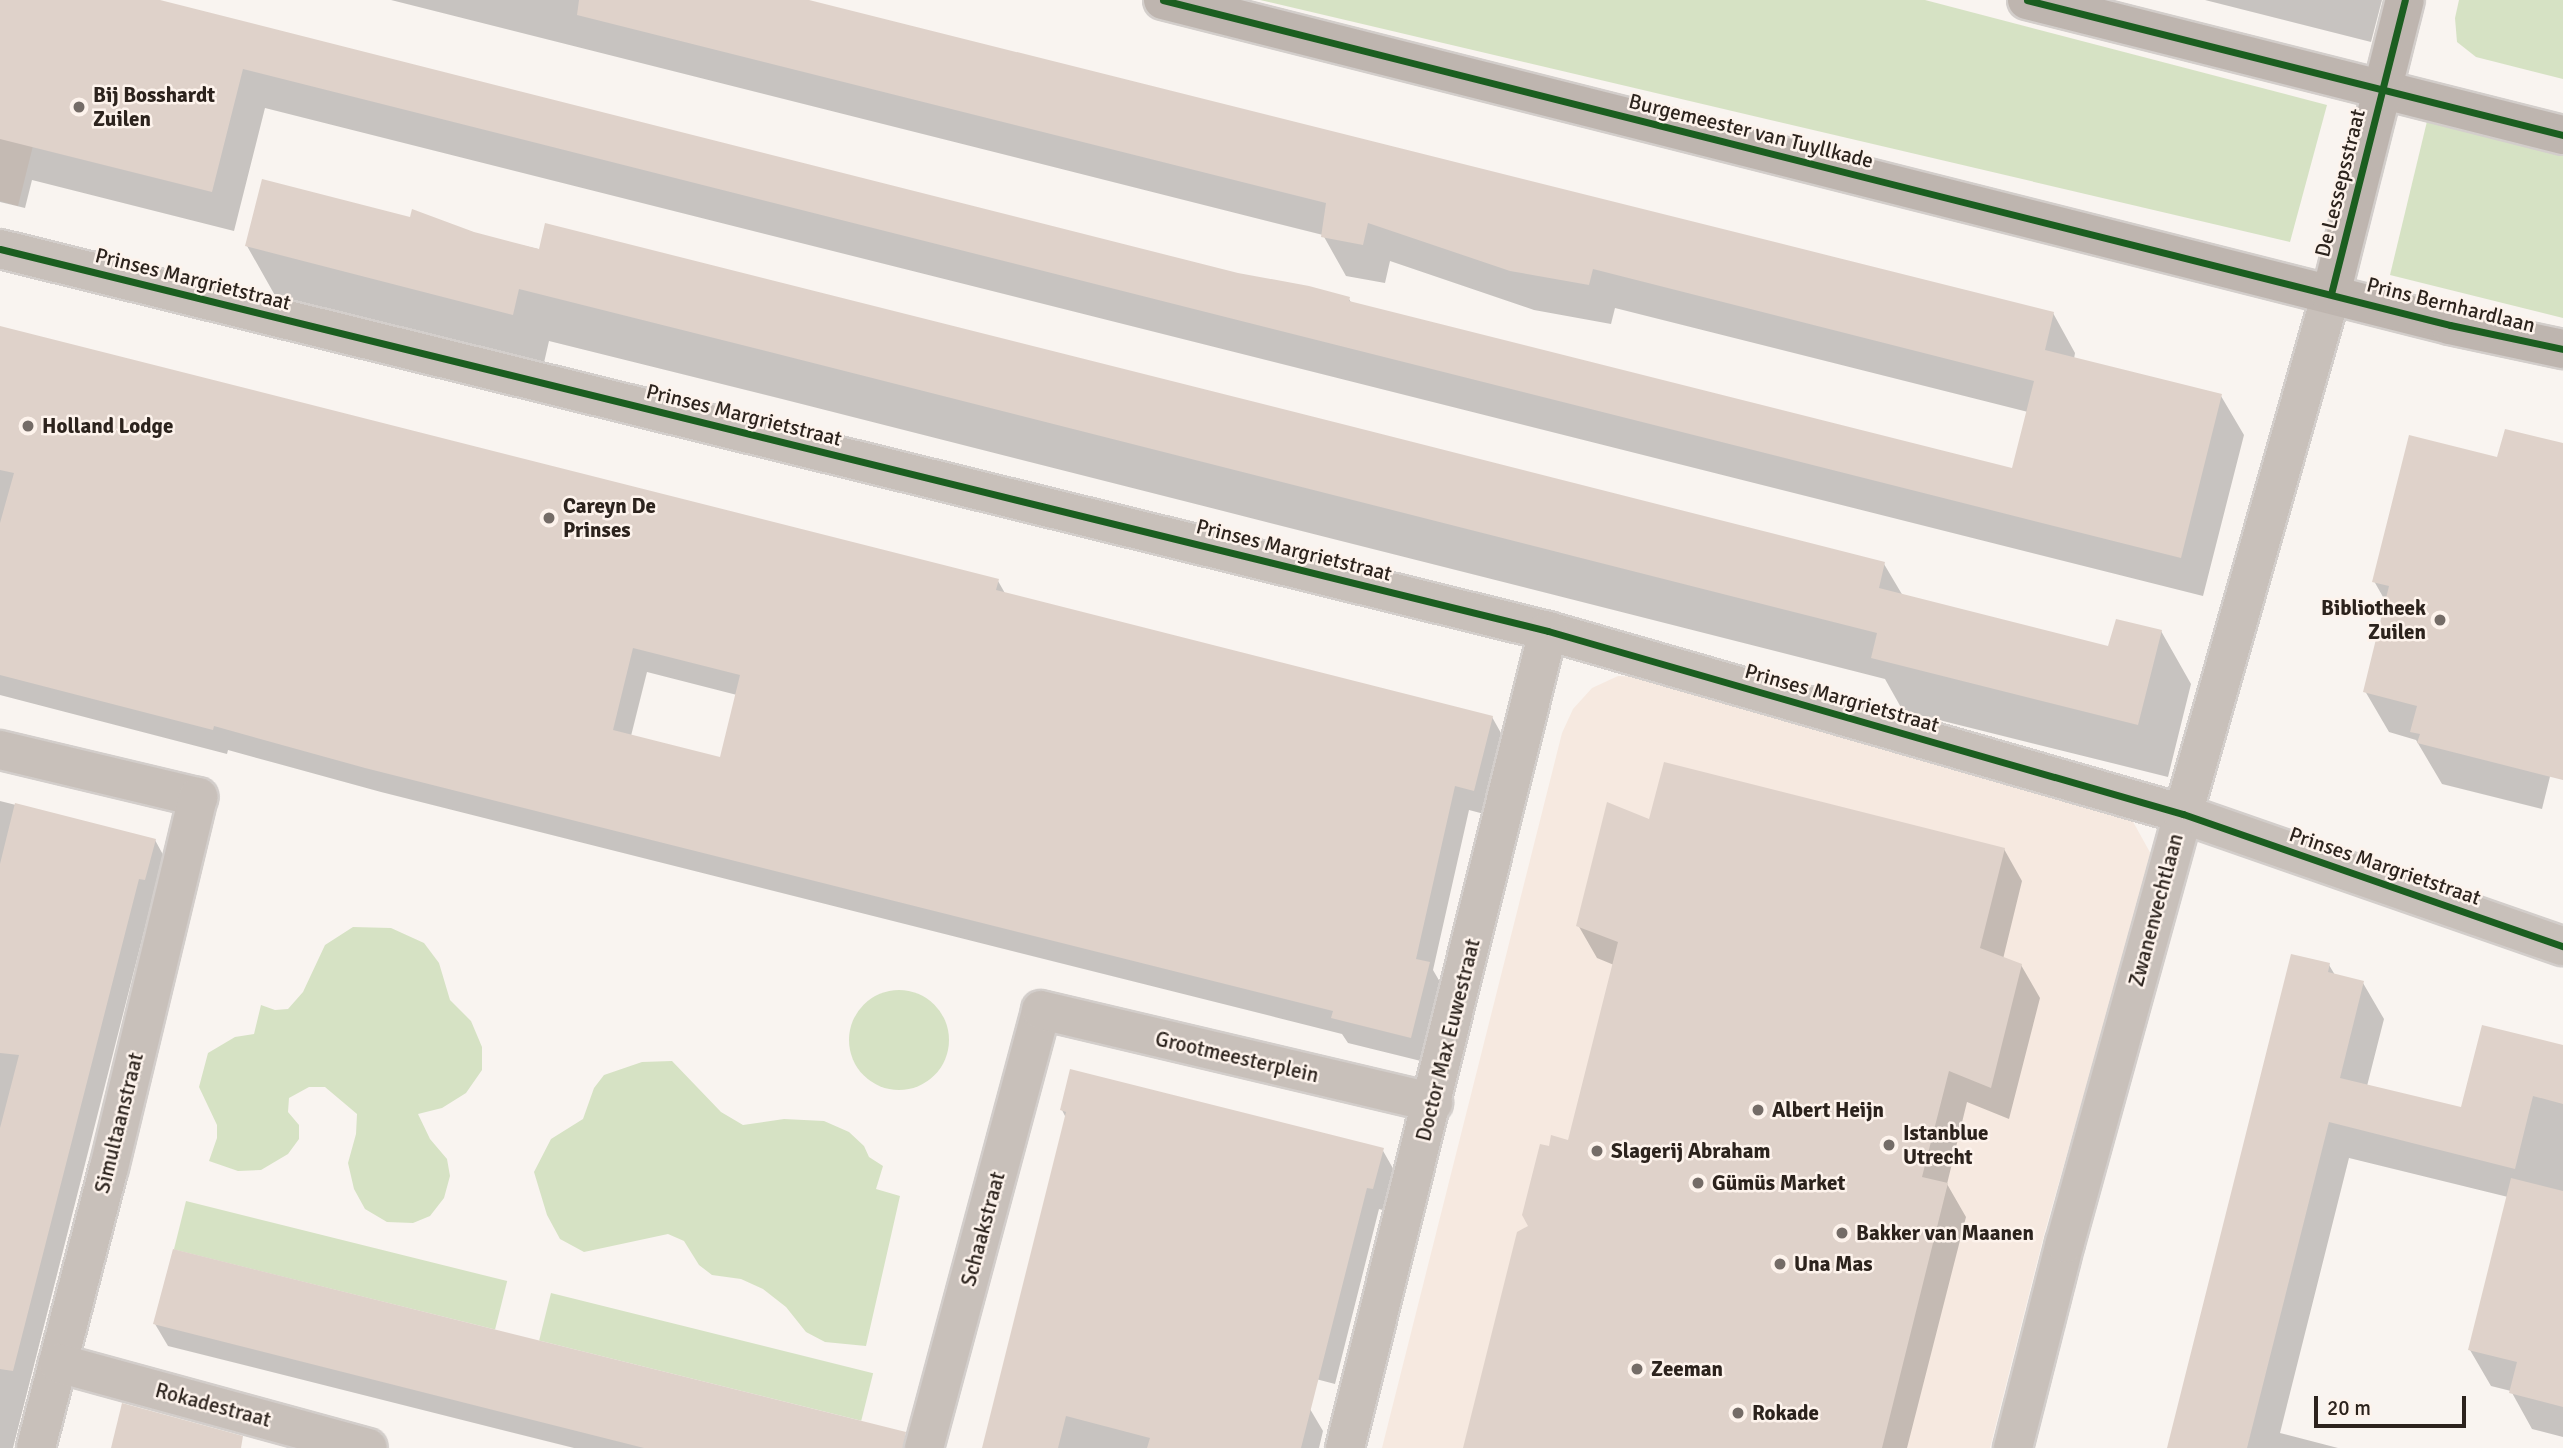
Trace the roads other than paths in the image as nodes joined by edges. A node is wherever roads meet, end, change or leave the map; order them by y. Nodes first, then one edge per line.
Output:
1 (1163, 0) edge
2 (2027, 0) edge
3 (2405, 0) edge
4 (2382, 88) junction
5 (2563, 135) edge
6 (0, 248) edge
7 (2331, 294) junction
8 (2563, 349) edge
9 (1548, 631) junction
10 (0, 750) edge
11 (2183, 814) junction
12 (2563, 946) edge
13 (1041, 1010) joint
14 (1433, 1103) junction
15 (58, 1363) junction
16 (36, 1448) edge
17 (369, 1448) edge
18 (924, 1448) edge
19 (1345, 1448) edge
20 (2013, 1448) edge

1 - 7 street, Burgemeester van Tuyllkade
2 - 4 street
3 - 4 street, De Lessepsstraat
4 - 5 street
4 - 7 street, De Lessepsstraat
6 - 9 street, Prinses Margrietstraat
7 - 8 street, Prins Bernhardlaan
7 - 11 street, Zwanenvechtlaan
9 - 11 street, Prinses Margrietstraat
9 - 14 street, Doctor Max Euwestraat
10 - 15 street, Simultaanstraat
11 - 12 street, Prinses Margrietstraat
11 - 20 street, Zwanenvechtlaan
13 - 14 street, Grootmeesterplein
13 - 18 street, Schaakstraat
14 - 19 street, Doctor Max Euwestraat
15 - 16 street, Simultaanstraat
15 - 17 street, Rokadestraat

